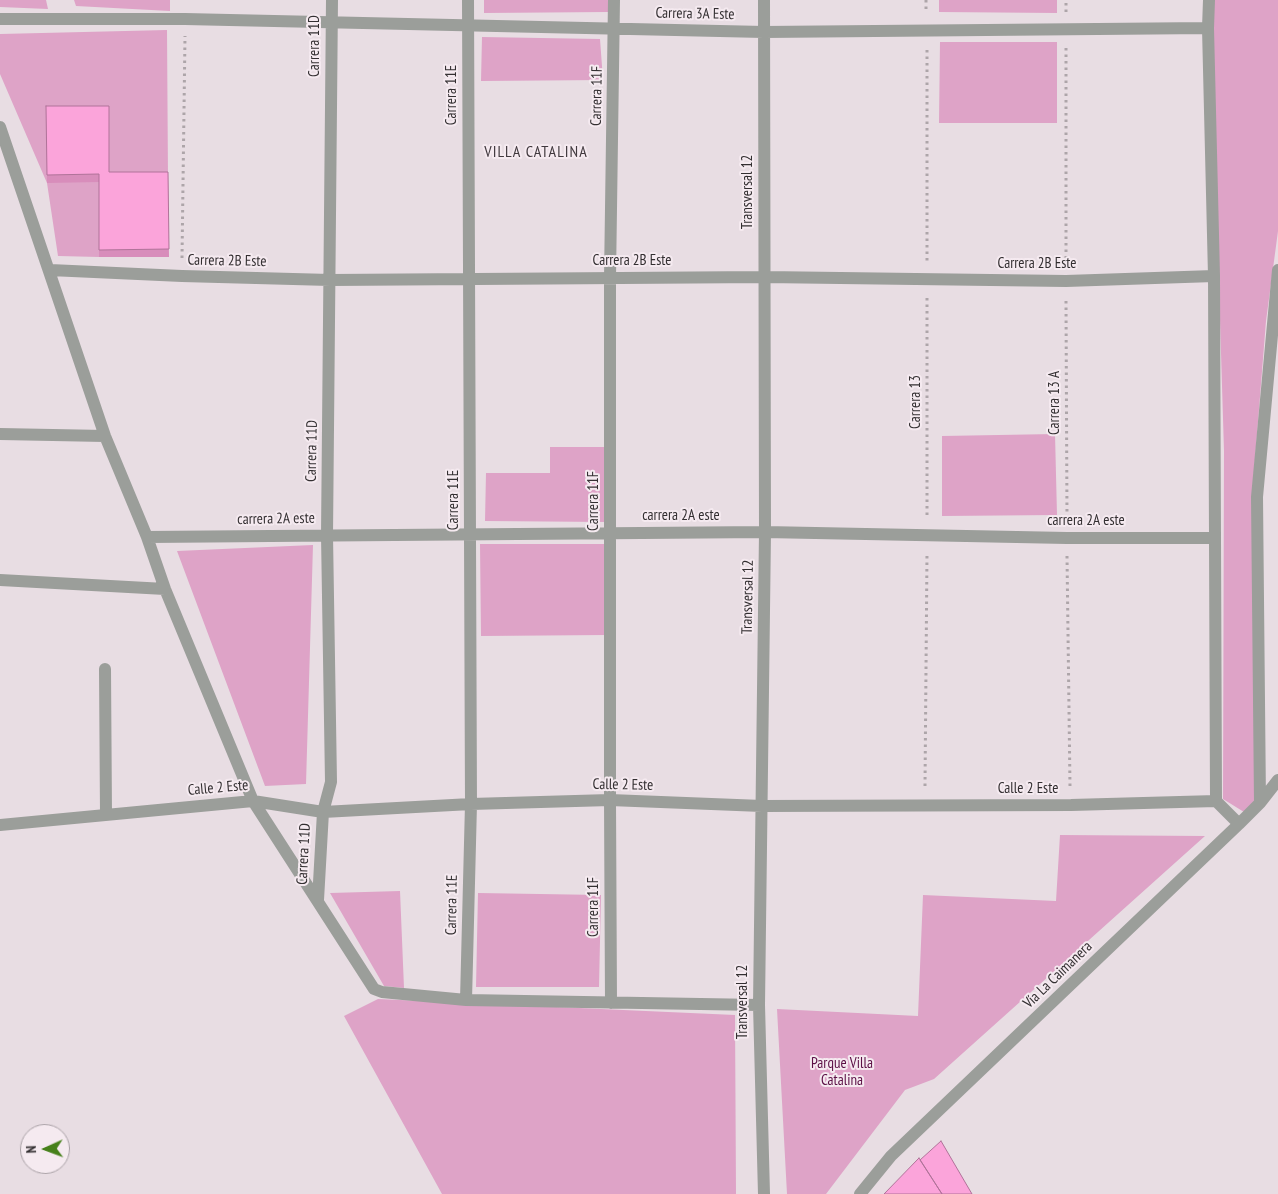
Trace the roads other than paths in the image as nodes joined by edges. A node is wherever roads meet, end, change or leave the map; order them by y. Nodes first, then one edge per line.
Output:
1 (332, 0) edge
2 (468, 0) edge
3 (614, 0) edge
4 (764, 0) edge
5 (1210, 0) edge
6 (0, 19) edge
7 (332, 23) junction
8 (468, 26) junction
9 (1208, 28) junction
10 (614, 29) junction
11 (764, 32) junction
12 (0, 127) edge
13 (50, 270) junction
14 (1278, 270) edge
15 (1214, 276) junction
16 (764, 277) junction
17 (469, 278) junction
18 (610, 278) junction
19 (330, 280) junction
20 (0, 434) edge
21 (105, 436) junction
22 (765, 532) junction
23 (470, 533) junction
24 (610, 533) junction
25 (327, 534) junction
26 (147, 536) junction
27 (1215, 538) junction
28 (0, 580) edge
29 (165, 588) junction
30 (105, 669) dead end
31 (1278, 780) edge
32 (610, 800) junction
33 (253, 801) junction
34 (1216, 801) junction
35 (1260, 803) junction
36 (471, 804) junction
37 (762, 806) junction
38 (323, 812) junction
39 (106, 815) junction
40 (1239, 824) junction
41 (0, 825) edge
42 (318, 900) junction
43 (466, 1000) junction
44 (611, 1003) junction
45 (759, 1005) junction
46 (764, 1194) edge
47 (860, 1194) edge

1 - 7 street, Carrera 11D
2 - 8 street, Carrera 11E
3 - 10 street, Carrera 11F
4 - 11 street, Transversal 12
5 - 9 street
6 - 7 street, Carrera 3A Este
7 - 8 street, Carrera 3A Este
7 - 19 street, Carrera 11D
8 - 10 street, Carrera 3A Este
8 - 17 street, Carrera 11E
9 - 11 street, Carrera 3A Este
9 - 15 street
10 - 11 street, Carrera 3A Este
10 - 18 street, Carrera 11F
11 - 16 street, Transversal 12
12 - 13 street
13 - 19 street, Carrera 2B Este
13 - 21 street
14 - 35 street
15 - 16 street, Carrera 2B Este
15 - 27 street
16 - 18 street, Carrera 2B Este
16 - 22 street, Transversal 12
17 - 18 street, Carrera 2B Este
17 - 19 street, Carrera 2B Este
17 - 23 street, Carrera 11E
18 - 24 street, Carrera 11F
19 - 25 street, Carrera 11D
20 - 21 street
21 - 26 street
22 - 24 street, carrera 2A este
22 - 27 street, carrera 2A este
22 - 37 street, Transversal 12
23 - 24 street, carrera 2A este
23 - 25 street, carrera 2A este
23 - 36 street, Carrera 11E
24 - 32 street, Carrera 11F
25 - 26 street, carrera 2A este
25 - 38 street, Carrera 11D
26 - 29 street
27 - 34 street
28 - 29 street
29 - 33 street
30 - 39 street
31 - 35 street, Vía La Caimanera
32 - 36 street, Calle 2 Este
32 - 37 street, Calle 2 Este
32 - 44 street, Carrera 11F
33 - 38 street, Calle 2 Este
33 - 39 street, Calle 2 Este
33 - 42 street
34 - 37 street, Calle 2 Este
34 - 40 street
35 - 40 street, Vía La Caimanera
36 - 38 street, Calle 2 Este
36 - 43 street, Carrera 11E
37 - 45 street, Transversal 12
38 - 42 street, Carrera 11D
39 - 41 street, Calle 2 Este
40 - 47 street, Vía La Caimanera
42 - 43 street
43 - 44 street
44 - 45 street
45 - 46 street, Transversal 12

